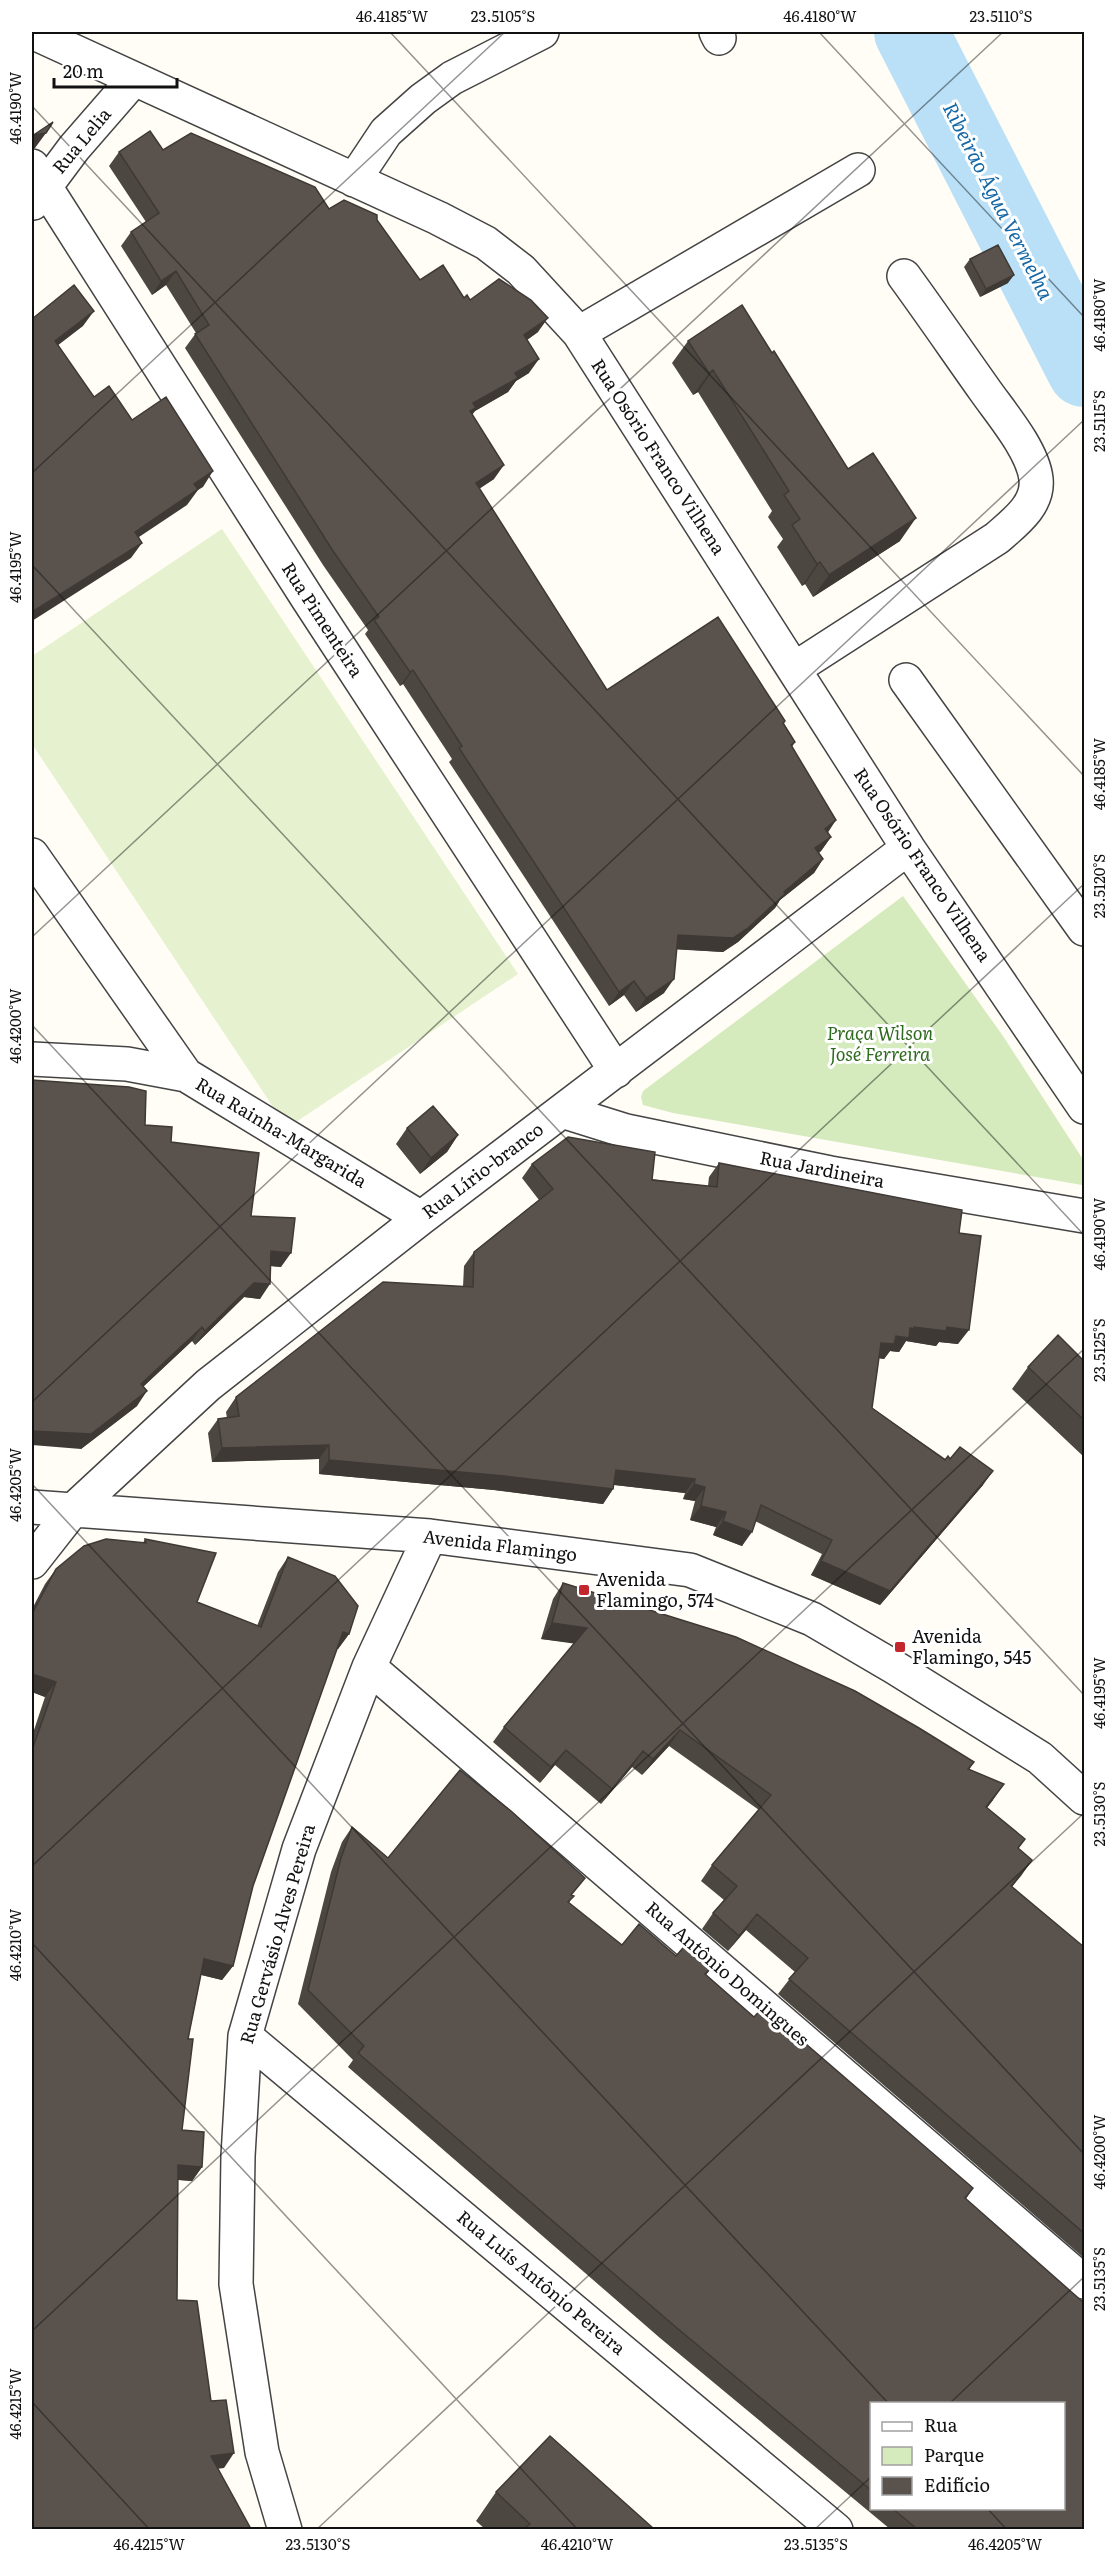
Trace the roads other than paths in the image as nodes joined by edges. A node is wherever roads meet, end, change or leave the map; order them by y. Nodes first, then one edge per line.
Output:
1 (32, 32) edge
2 (542, 32) edge
3 (134, 79) junction
4 (858, 170) dead end
5 (354, 180) junction
6 (36, 186) edge
7 (904, 276) dead end
8 (579, 333) junction
9 (794, 669) junction
10 (906, 680) dead end
11 (908, 848) junction
12 (32, 855) edge
13 (1084, 929) edge
14 (32, 1059) edge
15 (616, 1071) junction
16 (186, 1075) junction
17 (1083, 1100) edge
18 (562, 1111) junction
19 (1084, 1216) edge
20 (421, 1218) junction
21 (32, 1507) edge
22 (72, 1511) junction
23 (430, 1536) junction
24 (32, 1562) edge
25 (369, 1667) junction
26 (1084, 1798) edge
27 (245, 2036) junction
28 (1084, 2282) edge
29 (285, 2529) edge
30 (836, 2529) edge

1 - 3 street, Rua Osório Franco Vilhena
2 - 5 street
3 - 5 street, Rua Osório Franco Vilhena
3 - 6 street, Rua Lelia
4 - 8 street
5 - 8 street, Rua Osório Franco Vilhena
6 - 15 street, Rua Pimenteira
7 - 9 street
8 - 9 street, Rua Osório Franco Vilhena
9 - 11 street, Rua Osório Franco Vilhena
10 - 13 street
11 - 15 street, Rua Lírio-branco
11 - 17 street, Rua Osório Franco Vilhena
12 - 16 street, Rua Rainha-Margarida
14 - 16 street
15 - 18 street, Rua Lírio-branco
16 - 20 street, Rua Rainha-Margarida
18 - 19 street, Rua Jardineira
18 - 20 street, Rua Lírio-branco
20 - 22 street, Rua Lírio-branco
21 - 22 street, Avenida Flamingo
22 - 23 street, Avenida Flamingo
22 - 24 street, Rua Lírio-branco
23 - 25 street, Rua Gervásio Alves Pereira
23 - 26 street, Avenida Flamingo
25 - 27 street, Rua Gervásio Alves Pereira
25 - 28 street, Rua Antônio Domingues
27 - 29 street, Rua Gervásio Alves Pereira
27 - 30 street, Rua Luís Antônio Pereira

